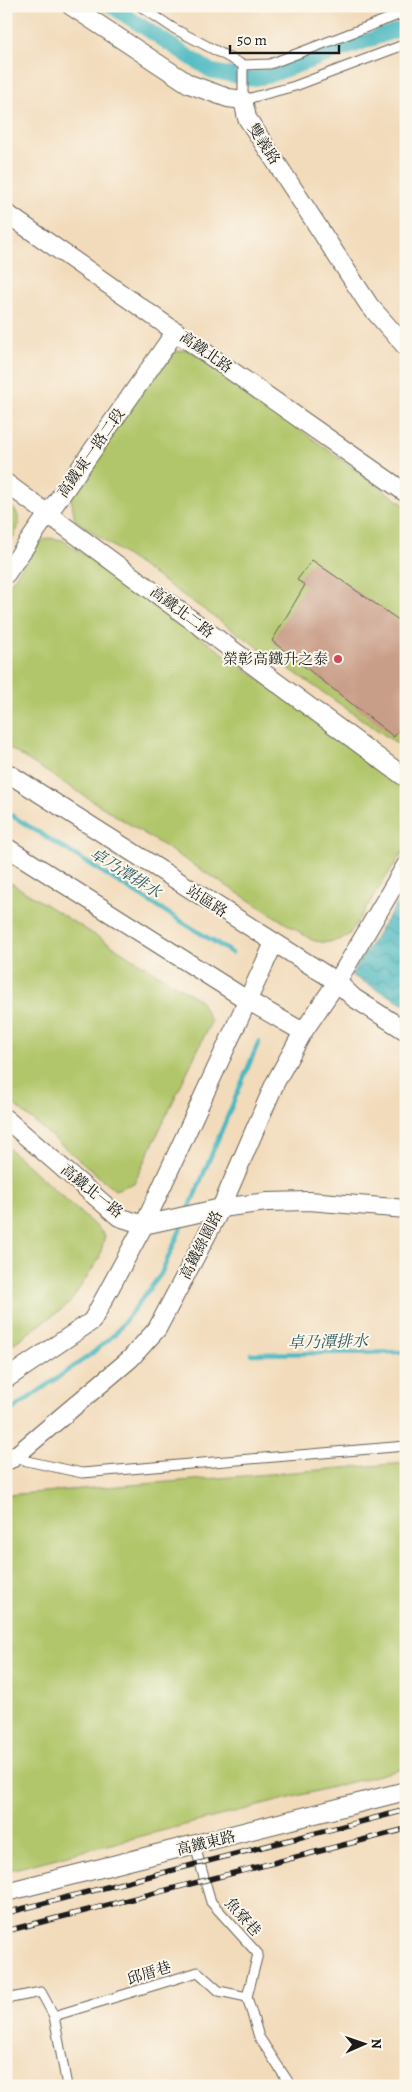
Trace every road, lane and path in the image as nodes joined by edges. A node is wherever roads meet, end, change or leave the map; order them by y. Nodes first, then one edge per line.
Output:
1 (71, 6) edge
2 (140, 6) edge
3 (406, 12) edge
4 (406, 44) edge
5 (243, 65) junction
6 (243, 100) junction
7 (6, 213) edge
8 (176, 331) junction
9 (406, 347) edge
10 (6, 483) edge
11 (406, 492) edge
12 (49, 513) junction
13 (6, 574) edge
14 (6, 772) edge
15 (406, 778) edge
16 (6, 847) edge
17 (406, 865) edge
18 (274, 943) junction
19 (337, 982) junction
20 (247, 1000) junction
21 (406, 1031) edge
22 (302, 1032) junction
23 (6, 1119) edge
24 (221, 1208) junction
25 (406, 1209) edge
26 (144, 1225) junction
27 (6, 1379) edge
28 (406, 1446) edge
29 (10, 1460) edge
30 (406, 1791) edge
31 (195, 1846) junction
32 (6, 1892) edge
33 (247, 1998) junction
34 (6, 1999) edge
35 (54, 2016) junction
36 (67, 2086) edge
37 (291, 2086) edge

1 - 6 street
2 - 5 lane
3 - 5 lane
4 - 6 lane
5 - 6 lane
6 - 9 street, 雙義路
7 - 8 street, 高鐵北路
8 - 11 street, 高鐵北路
8 - 12 street, 高鐵東一路二段
10 - 12 street, 高鐵北二路
12 - 13 street, 高鐵東一路二段
12 - 15 street, 高鐵北二路
14 - 18 street, 站區路
16 - 20 street
17 - 19 street, 高鐵綠園路
18 - 19 street, 站區路
18 - 20 street
19 - 21 street, 站區路
19 - 22 street, 高鐵綠園路
20 - 22 street
20 - 26 street
22 - 24 street, 高鐵綠園路
23 - 26 street, 高鐵北一路
24 - 25 street
24 - 26 street
24 - 29 street, 高鐵綠園路
26 - 27 street
28 - 29 lane
30 - 31 street, 高鐵東路
31 - 32 street, 高鐵東路
31 - 33 lane, 魚寮巷
33 - 35 lane, 邱厝巷
33 - 37 lane
34 - 35 lane
35 - 36 lane

